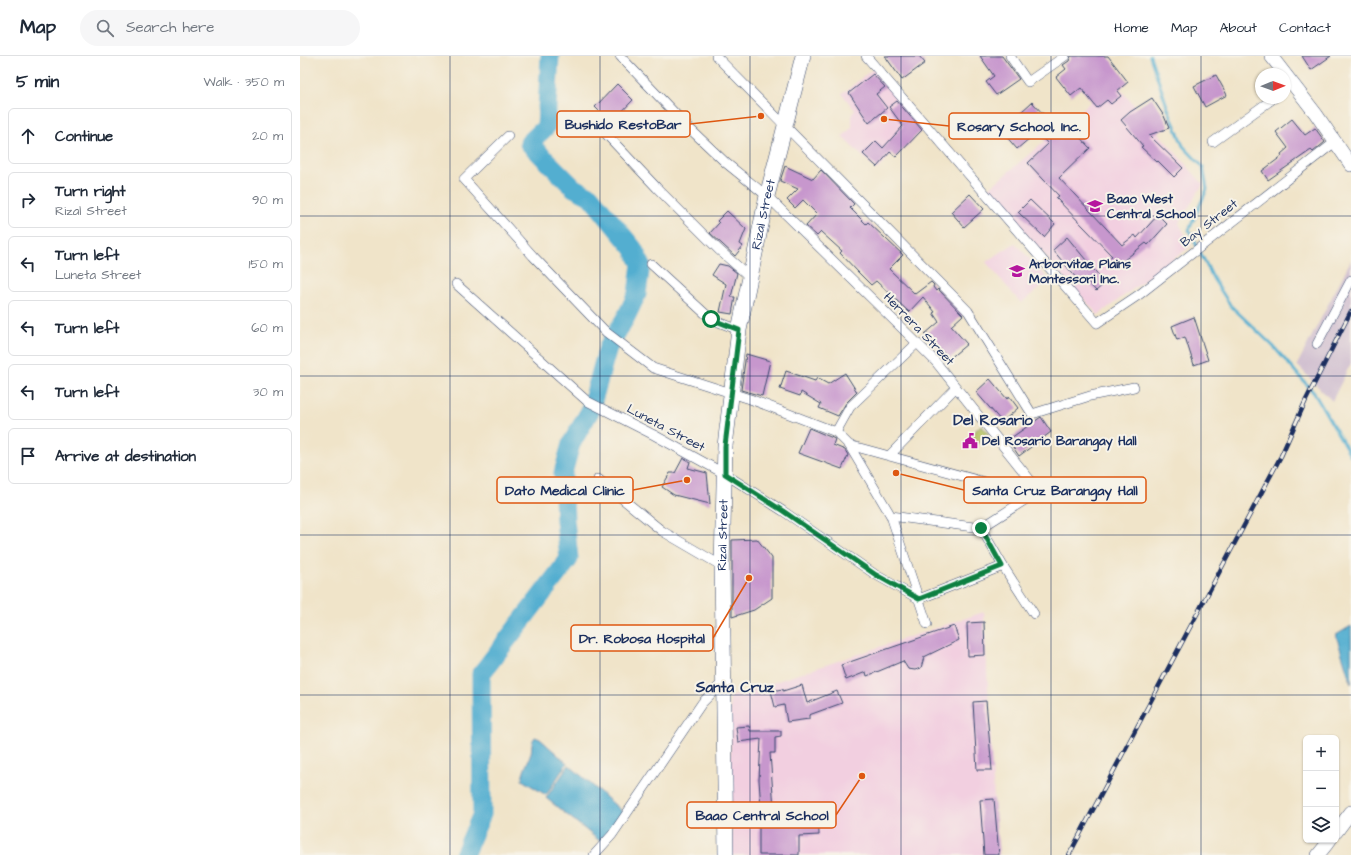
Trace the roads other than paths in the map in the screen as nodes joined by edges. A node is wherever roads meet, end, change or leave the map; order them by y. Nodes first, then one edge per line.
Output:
1 (620, 56) edge
2 (716, 56) edge
3 (803, 56) edge
4 (866, 56) edge
5 (1010, 56) edge
6 (1065, 56) edge
7 (1271, 56) edge
8 (1278, 68) edge
9 (1291, 89) edge
10 (1266, 104) edge
11 (785, 125) junction
12 (606, 134) dead end
13 (508, 136) dead end
14 (1213, 142) dead end
15 (1335, 142) junction
16 (1351, 165) edge
17 (767, 196) junction
18 (651, 264) dead end
19 (750, 277) junction
20 (1351, 280) edge
21 (456, 284) dead end
22 (739, 330) junction
23 (917, 343) junction
24 (1317, 344) dead end
25 (956, 387) junction
26 (1134, 387) dead end
27 (730, 393) junction
28 (836, 432) junction
29 (849, 446) junction
30 (889, 456) junction
31 (725, 474) junction
32 (598, 479) dead end
33 (1036, 493) junction
34 (891, 516) junction
35 (981, 528) junction
36 (722, 566) junction
37 (1002, 566) junction
38 (919, 599) junction
39 (1034, 614) dead end
40 (928, 624) dead end
41 (723, 682) junction
42 (1351, 812) edge
43 (1339, 828) edge
44 (1328, 843) edge
45 (594, 855) edge
46 (726, 855) edge
47 (1318, 855) edge

1 - 17 street, Herrera Street
2 - 11 street
3 - 11 main road, Rizal Street
4 - 15 street, Bay Street
5 - 6 street
7 - 8 street
9 - 15 street
10 - 14 street
11 - 17 main road, Rizal Street
11 - 26 street
12 - 19 street
13 - 27 street
15 - 16 street
17 - 19 main road, Rizal Street
17 - 23 street, Herrera Street
18 - 22 street
19 - 22 main road, Rizal Street
20 - 24 street
21 - 31 street, Luneta Street
22 - 27 main road, Rizal Street
23 - 25 street, Herrera Street
23 - 28 street
25 - 30 street
25 - 33 street, Herrera Street
27 - 28 street
27 - 31 main road, Rizal Street
28 - 29 street
29 - 30 street
29 - 34 street
30 - 33 street
31 - 36 main road, Rizal Street
31 - 38 street, Luneta Street
32 - 36 street
33 - 35 street
34 - 35 street
34 - 38 street
35 - 37 street
36 - 41 main road, Rizal Street
37 - 38 street
37 - 39 street
38 - 40 street
41 - 45 street
41 - 46 main road, Rizal Street
42 - 43 street
44 - 47 street

